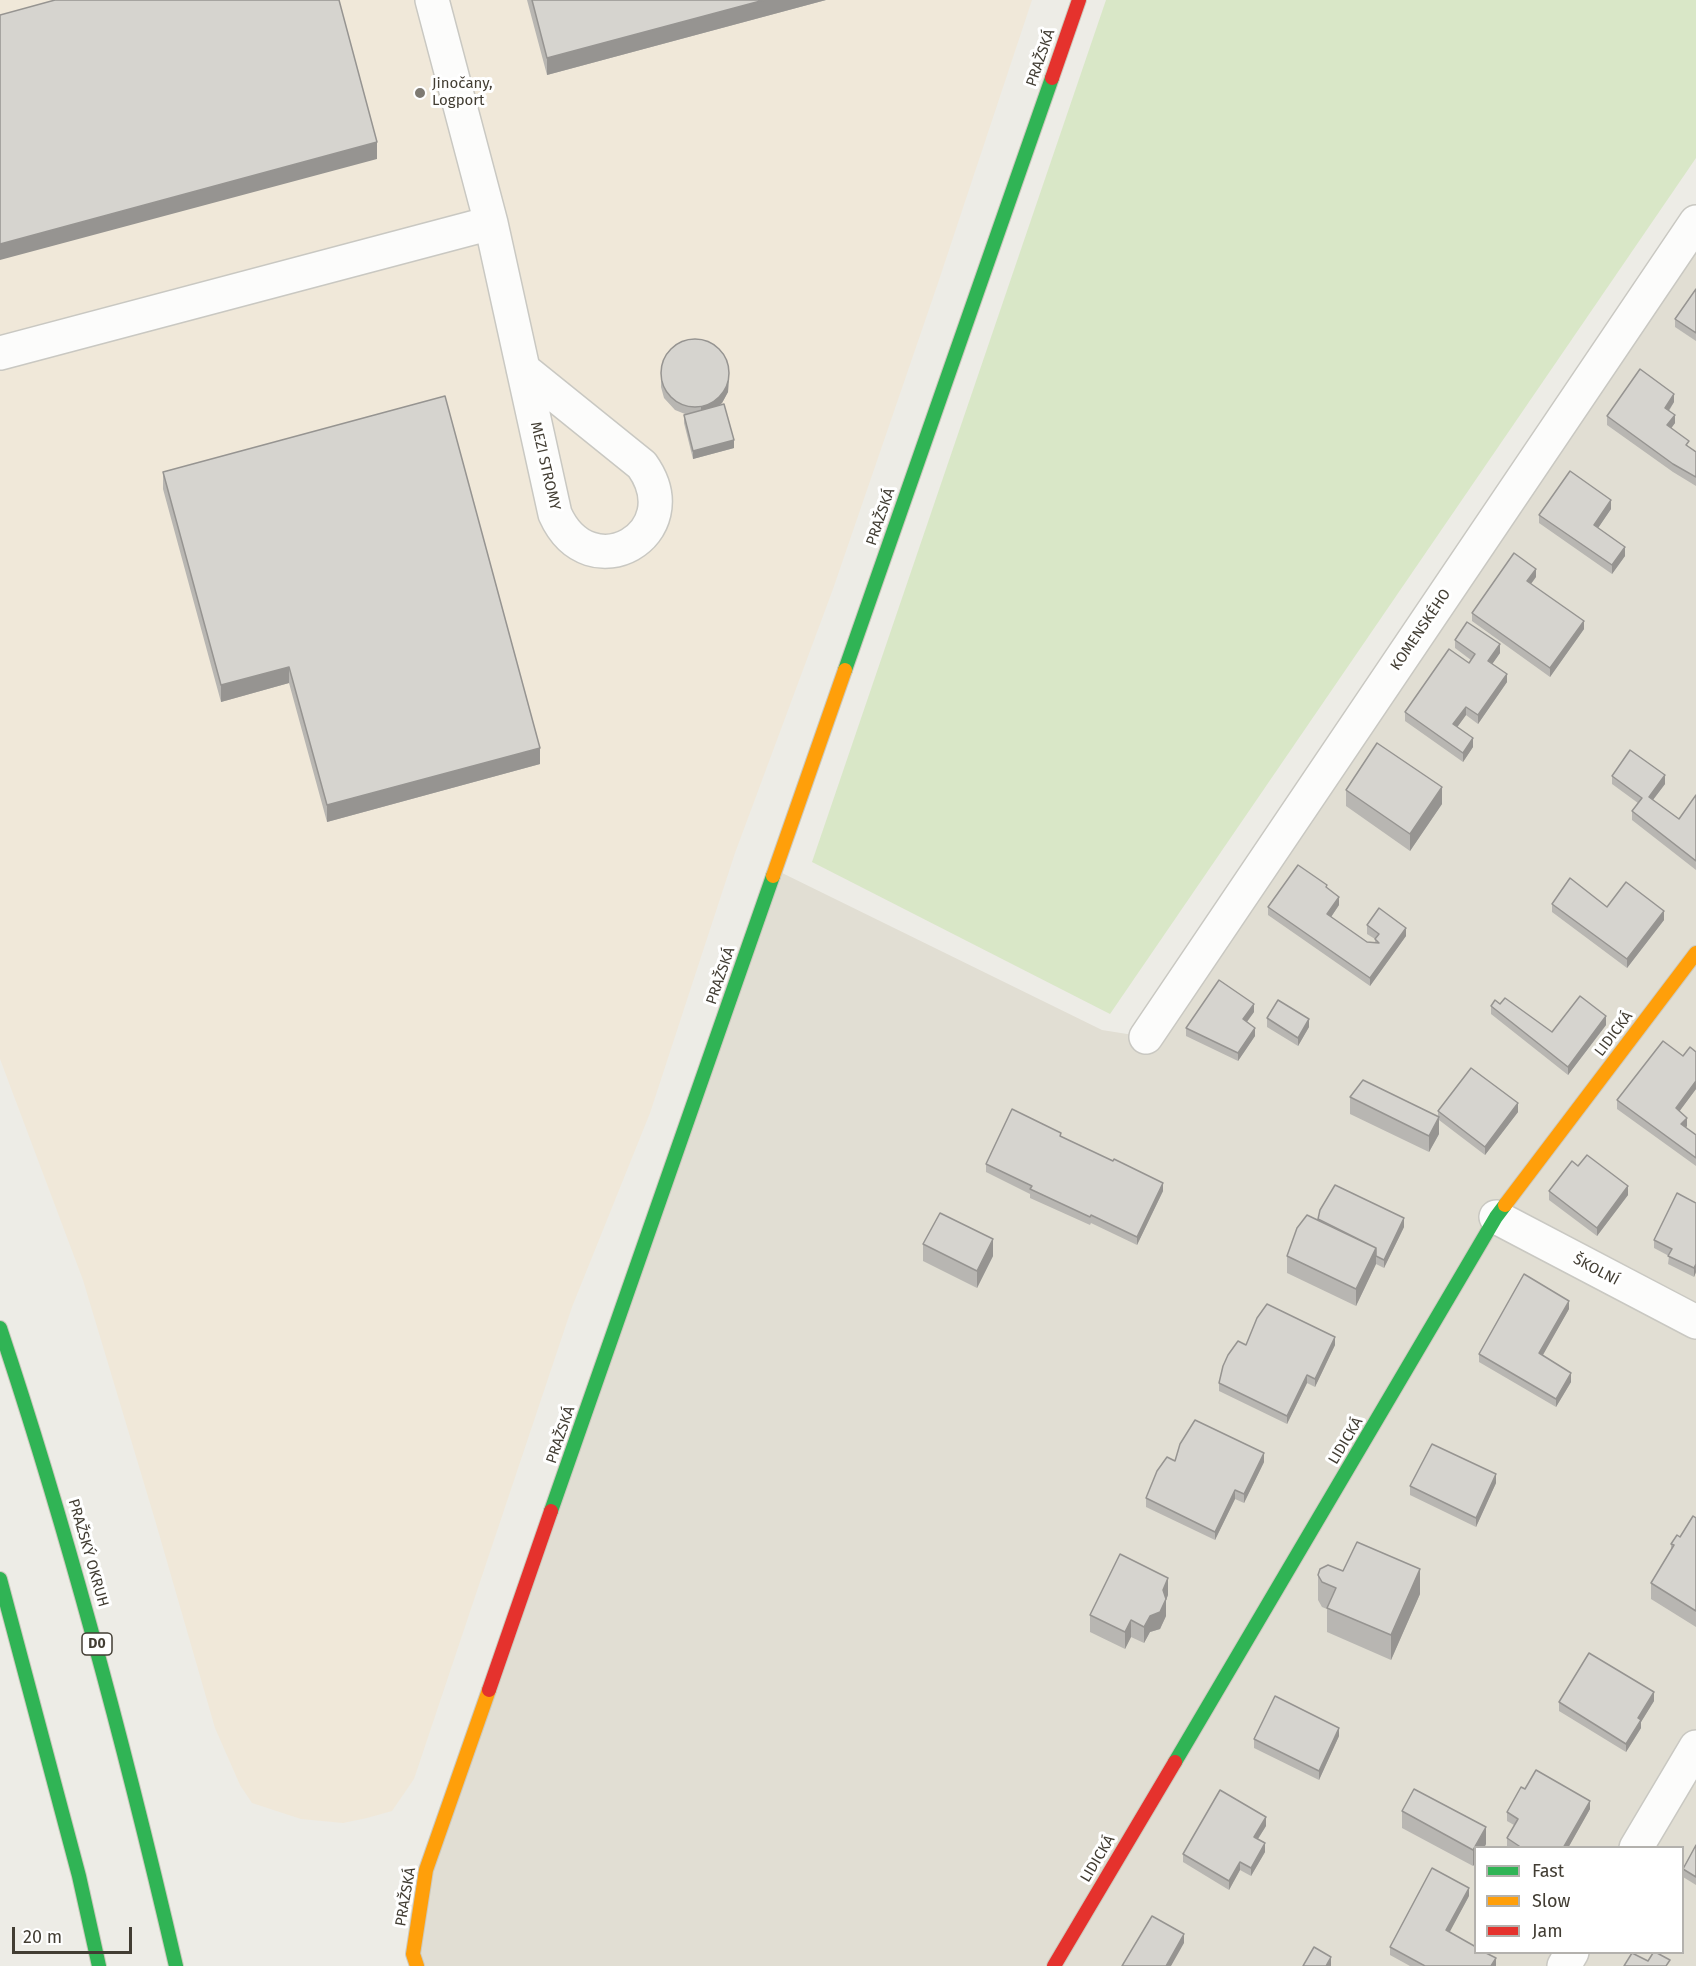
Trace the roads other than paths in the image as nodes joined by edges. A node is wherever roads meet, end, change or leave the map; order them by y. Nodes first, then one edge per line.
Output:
1 (432, 0) edge
2 (1079, 0) edge
3 (1696, 222) edge
4 (491, 223) junction
5 (0, 353) edge
6 (523, 369) junction
7 (1696, 952) edge
8 (1146, 1037) dead end
9 (1497, 1218) junction
10 (1696, 1322) edge
11 (0, 1328) edge
12 (0, 1579) edge
13 (1696, 1747) edge
14 (1637, 1846) edge
15 (99, 1966) edge
16 (176, 1966) edge
17 (417, 1966) edge
18 (1054, 1966) edge

1 - 4 street, MEZI STROMY
2 - 17 main road, PRAŽSKÁ
3 - 8 street, KOMENSKÉHO
4 - 5 street
4 - 6 street, MEZI STROMY
6 - 6 street, MEZI STROMY
7 - 9 main road, LIDICKÁ
9 - 10 street, ŠKOLNÍ
9 - 18 main road, LIDICKÁ
11 - 16 main road, PRAŽSKÝ OKRUH / D0
12 - 15 main road
13 - 14 street

